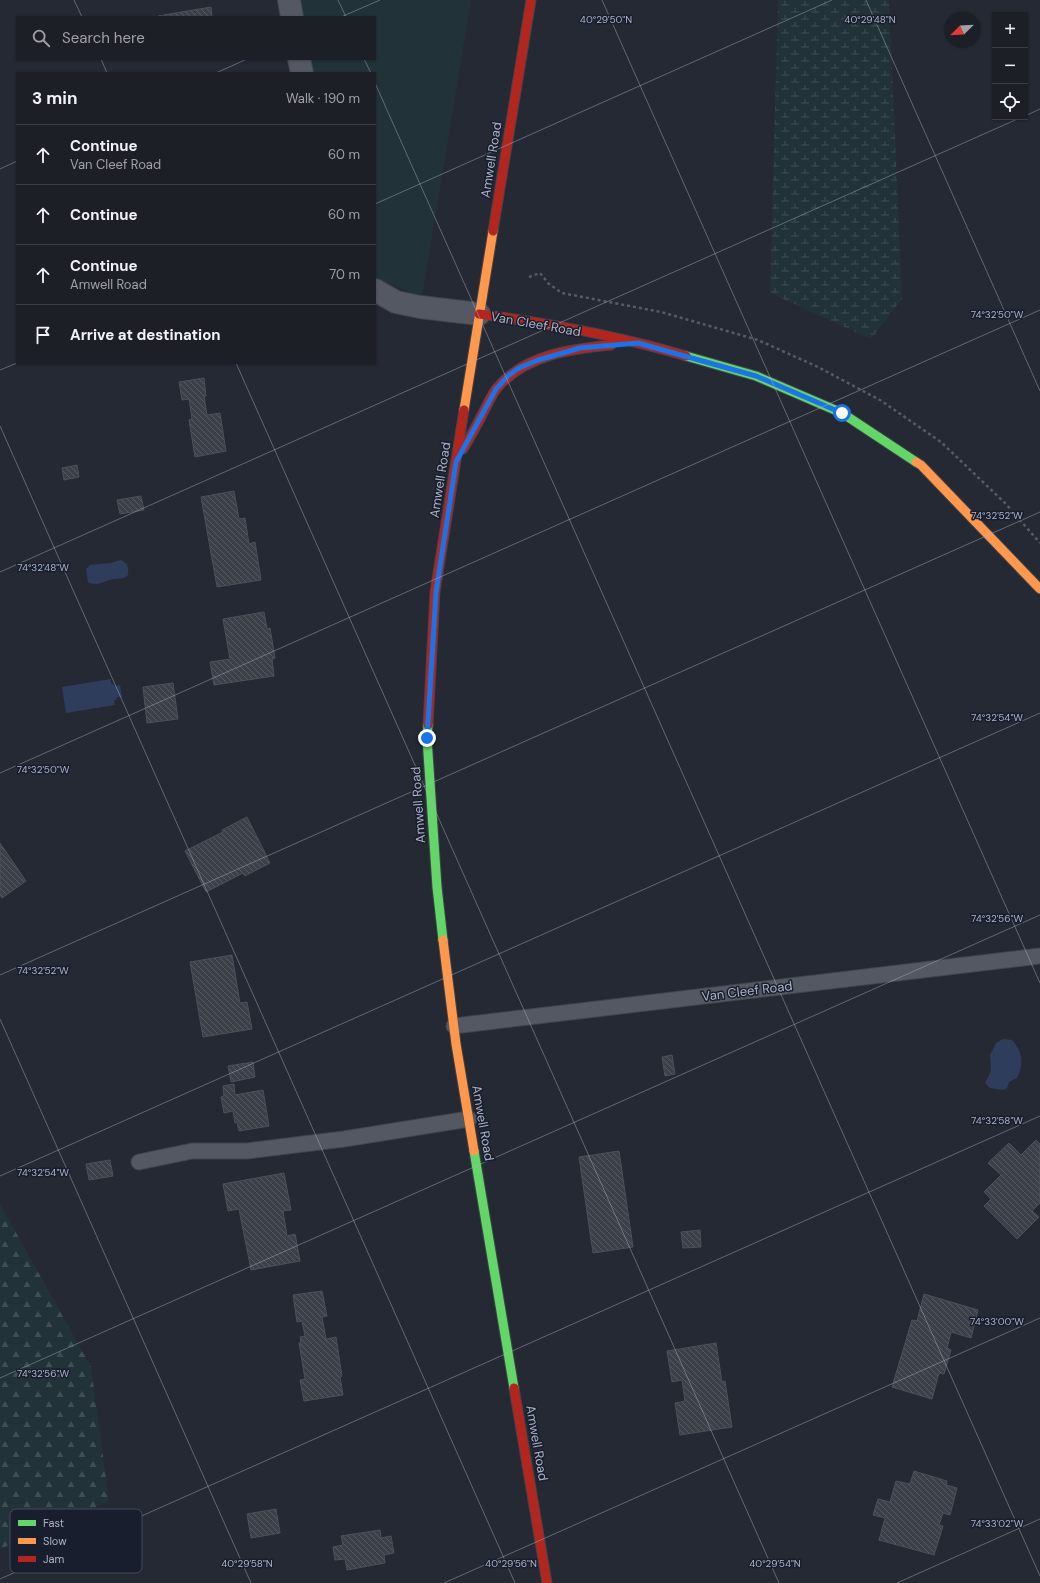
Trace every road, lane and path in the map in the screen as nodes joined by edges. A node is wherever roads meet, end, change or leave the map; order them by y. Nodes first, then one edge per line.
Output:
1 (289, 0) edge
2 (530, 0) edge
3 (292, 16) edge
4 (299, 60) edge
5 (302, 72) edge
6 (376, 291) edge
7 (479, 314) junction
8 (638, 343) junction
9 (456, 462) junction
10 (1040, 589) edge
11 (1040, 956) edge
12 (454, 1026) junction
13 (469, 1119) junction
14 (139, 1162) dead end
15 (547, 1583) edge

1 - 3 street
2 - 7 main road, Amwell Road
4 - 5 street
6 - 7 street
7 - 8 main road, Van Cleef Road
7 - 9 main road, Amwell Road
8 - 9 main road
8 - 10 main road, Van Cleef Road
9 - 12 main road, Amwell Road
11 - 12 lane, Van Cleef Road
12 - 13 main road, Amwell Road
13 - 14 lane
13 - 15 main road, Amwell Road

